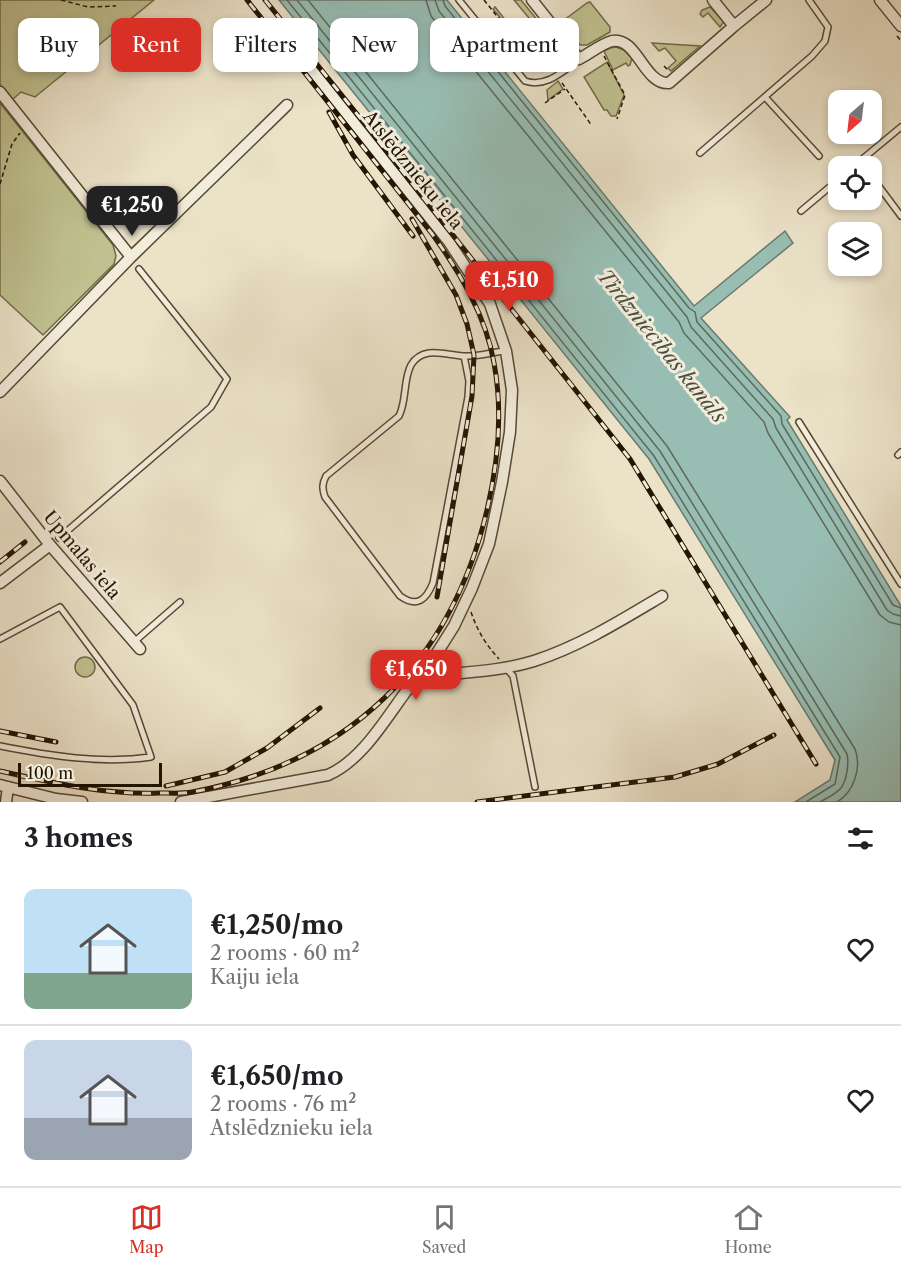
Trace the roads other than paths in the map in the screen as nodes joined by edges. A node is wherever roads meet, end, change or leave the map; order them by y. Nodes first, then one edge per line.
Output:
1 (256, 0) edge
2 (459, 0) edge
3 (532, 0) edge
4 (713, 0) edge
5 (766, 0) edge
6 (809, 0) edge
7 (880, 0) edge
8 (474, 18) edge
9 (546, 18) edge
10 (734, 26) junction
11 (901, 26) edge
12 (579, 59) edge
13 (518, 72) edge
14 (561, 72) edge
15 (0, 92) edge
16 (765, 97) junction
17 (287, 105) dead end
18 (901, 127) edge
19 (700, 153) dead end
20 (819, 156) dead end
21 (870, 156) edge
22 (828, 188) edge
23 (882, 190) edge
24 (801, 211) dead end
25 (901, 216) edge
26 (131, 257) junction
27 (139, 269) dead end
28 (506, 351) junction
29 (464, 356) junction
30 (0, 392) edge
31 (799, 422) dead end
32 (0, 481) edge
33 (59, 538) dead end
34 (50, 545) junction
35 (0, 583) edge
36 (901, 584) edge
37 (662, 596) dead end
38 (180, 602) dead end
39 (0, 639) edge
40 (137, 646) joint
41 (505, 667) junction
42 (414, 681) junction
43 (0, 746) edge
44 (4, 786) edge
45 (535, 787) dead end
46 (6, 802) edge
47 (82, 802) edge
48 (181, 802) edge

1 - 28 street, Atslēdznieku iela
2 - 8 lane
3 - 9 street
4 - 10 street
5 - 10 street
6 - 16 lane
7 - 11 street
10 - 12 street
13 - 14 lane
15 - 26 street
16 - 19 lane
16 - 20 lane
17 - 26 street
18 - 21 lane
22 - 24 lane
23 - 25 lane
26 - 30 street
27 - 33 lane
28 - 29 lane
28 - 42 street, Atslēdznieku iela
29 - 29 lane
31 - 36 lane
32 - 34 street, Upmalas iela
34 - 35 street
34 - 40 street, Upmalas iela
37 - 41 street
38 - 40 lane
39 - 43 lane
41 - 42 street
41 - 45 lane
42 - 48 street, Atslēdznieku iela
44 - 46 street
44 - 47 street

